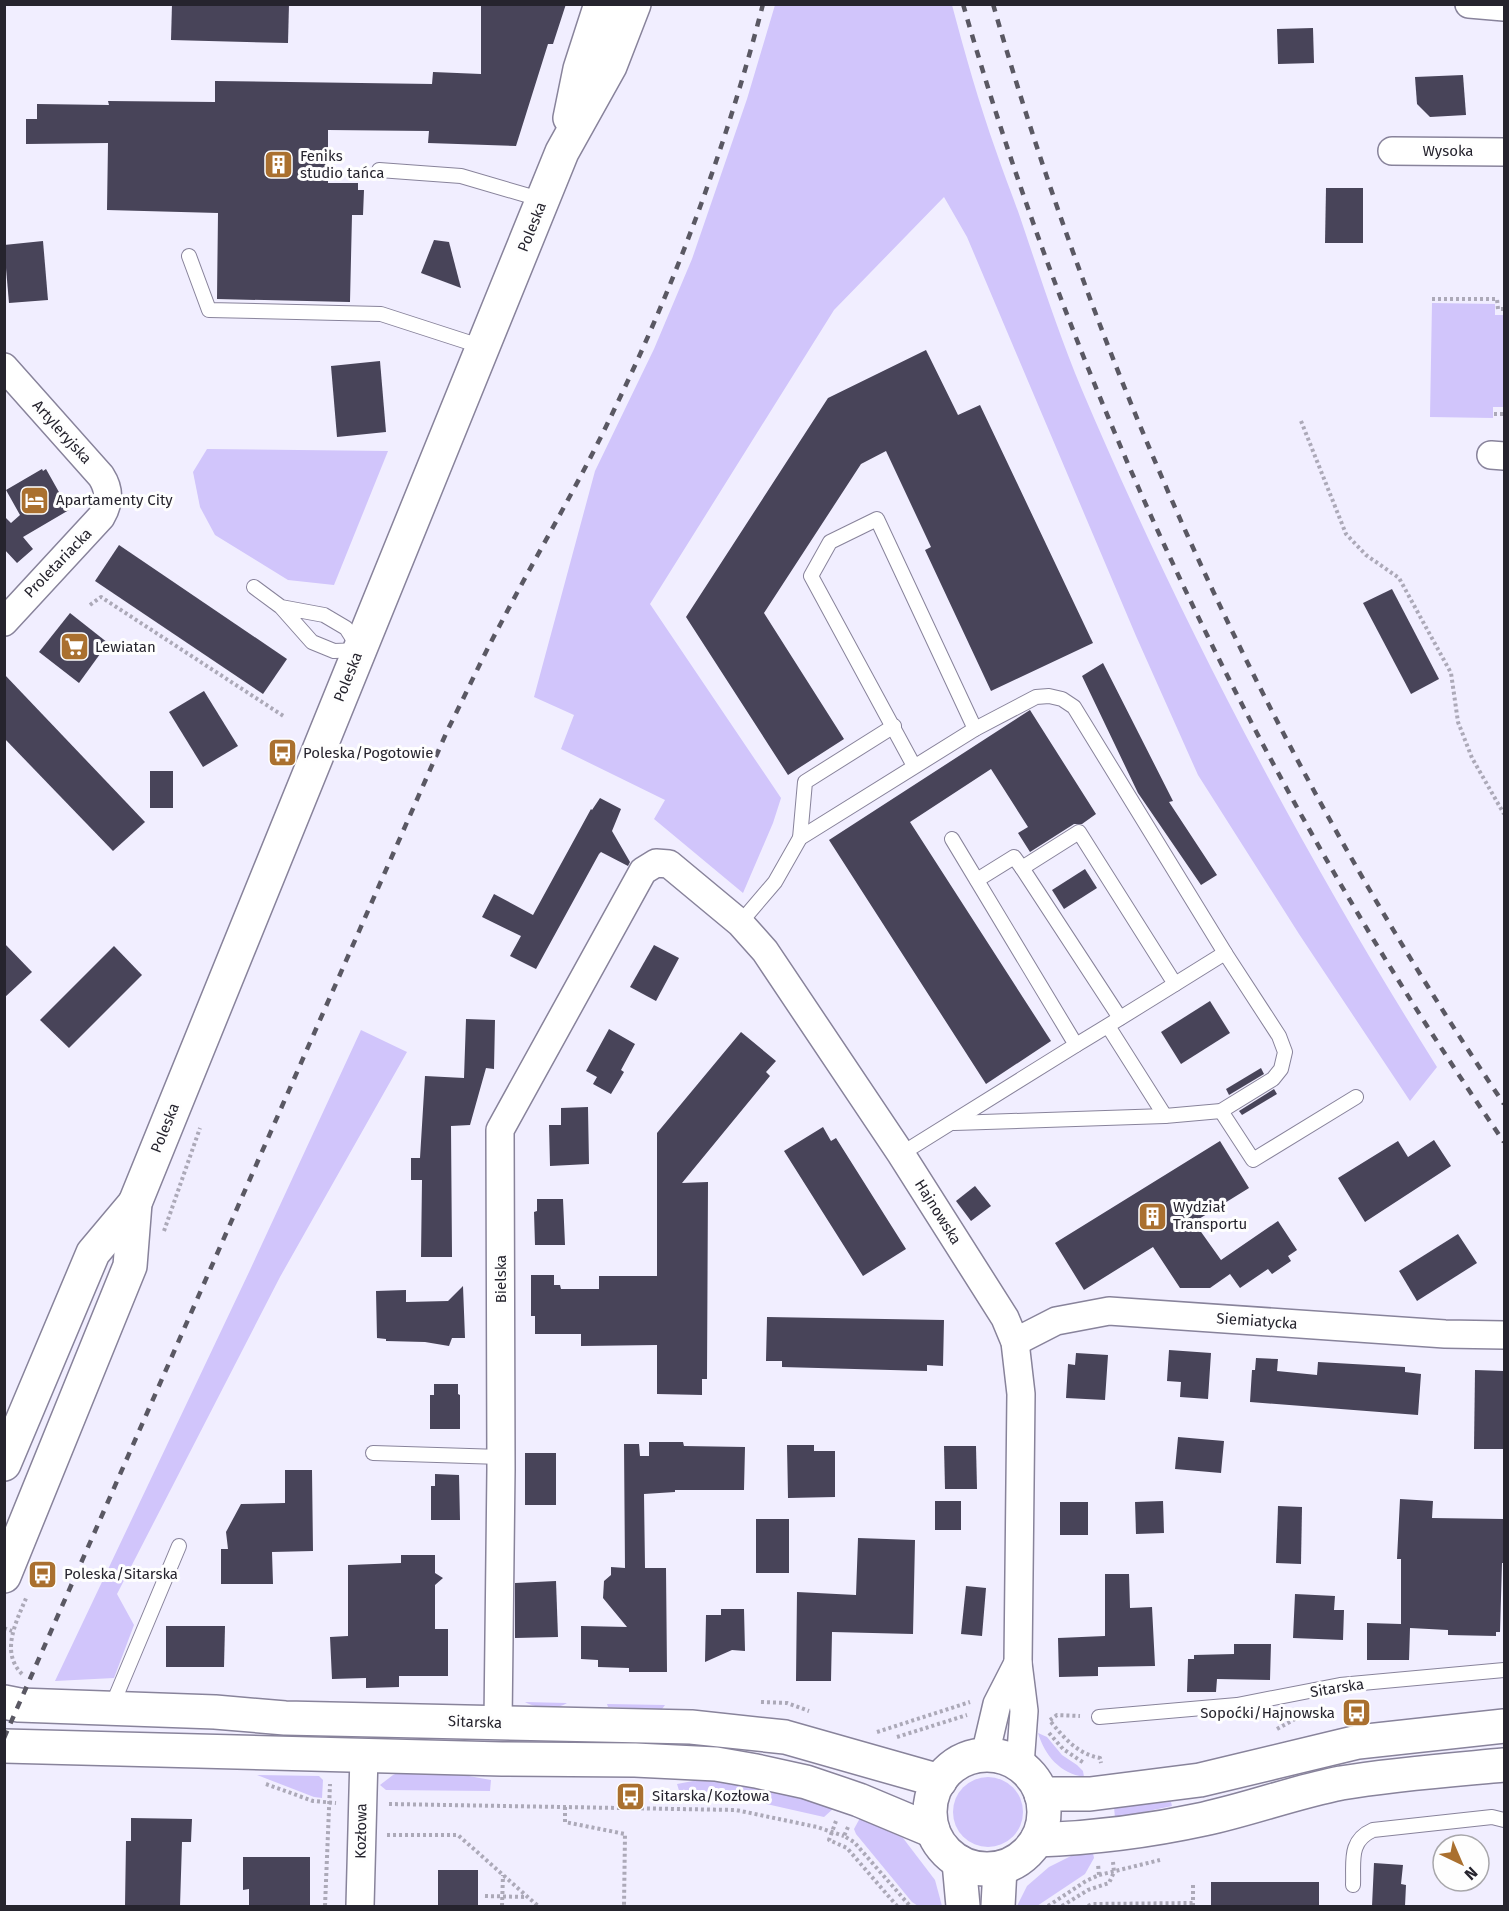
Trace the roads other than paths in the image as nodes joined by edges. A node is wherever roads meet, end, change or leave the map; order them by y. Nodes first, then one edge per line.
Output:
1 (601, 4) edge
2 (634, 4) edge
3 (1469, 4) edge
4 (1504, 7) edge
5 (1392, 151) dead end
6 (562, 152) junction
7 (1504, 152) edge
8 (379, 170) dead end
9 (543, 200) junction
10 (189, 256) dead end
11 (483, 347) junction
12 (4, 367) edge
13 (108, 501) joint
14 (254, 587) dead end
15 (281, 607) junction
16 (4, 621) edge
17 (360, 650) junction
18 (894, 726) junction
19 (975, 729) junction
20 (914, 766) junction
21 (800, 838) junction
22 (952, 839) dead end
23 (1022, 868) junction
24 (643, 871) joint
25 (977, 880) junction
26 (740, 923) junction
27 (1225, 953) junction
28 (1175, 984) junction
29 (1120, 1018) junction
30 (1108, 1026) junction
31 (1076, 1046) junction
32 (1356, 1097) dead end
33 (1221, 1111) junction
34 (1165, 1116) junction
35 (952, 1123) junction
36 (901, 1154) junction
37 (135, 1203) junction
38 (1504, 1335) edge
39 (1015, 1342) junction
40 (373, 1453) dead end
41 (501, 1457) junction
42 (4, 1464) edge
43 (178, 1545) dead end
44 (13, 1567) edge
45 (1018, 1663) junction
46 (1504, 1670) edge
47 (10, 1694) edge
48 (111, 1708) junction
49 (1099, 1717) road end
50 (498, 1723) junction
51 (1504, 1726) edge
52 (4, 1746) edge
53 (364, 1755) junction
54 (986, 1755) junction
55 (1504, 1765) edge
56 (1020, 1766) junction
57 (940, 1781) junction
58 (1041, 1794) junction
59 (1504, 1820) edge
60 (933, 1831) junction
61 (1037, 1840) junction
62 (959, 1862) junction
63 (1000, 1868) junction
64 (1353, 1885) dead end
65 (360, 1906) edge
66 (963, 1906) edge
67 (999, 1906) edge

1 - 6 street, Poleska
2 - 6 street, Poleska
3 - 4 street
5 - 7 street, Wysoka
6 - 9 street, Poleska
8 - 9 lane
9 - 11 street, Poleska
10 - 11 lane
11 - 17 street, Poleska
12 - 13 street, Artyleryjska
13 - 16 street, Proletariacka
14 - 15 lane
15 - 17 lane
15 - 17 lane
17 - 37 street, Poleska
18 - 19 lane
18 - 20 lane
18 - 21 lane
19 - 20 lane
19 - 27 lane
20 - 21 lane
21 - 26 lane
22 - 25 lane
23 - 25 lane
23 - 28 lane
23 - 29 lane
24 - 26 street, Hajnowska
24 - 41 street, Bielska
25 - 31 lane
26 - 36 street, Hajnowska
27 - 28 lane
27 - 33 lane
28 - 29 lane
29 - 30 lane
30 - 31 lane
30 - 34 lane
31 - 35 lane
32 - 33 lane
33 - 34 lane
34 - 35 lane
35 - 36 lane
36 - 39 street, Hajnowska
37 - 42 street, Poleska
37 - 44 street, Poleska
38 - 39 street, Siemiatycka
39 - 45 street, Hajnowska
40 - 41 lane
41 - 50 street, Bielska
43 - 48 lane
45 - 54 street, Hajnowska
45 - 56 street, Hajnowska
46 - 49 lane, Sitarska
47 - 48 street, Sitarska
48 - 50 street, Sitarska
50 - 57 street, Sitarska
51 - 58 street
52 - 53 street
53 - 60 street
53 - 65 street, Kozłowa
54 - 56 street
54 - 57 street
55 - 61 street
56 - 58 street
57 - 60 street
58 - 61 street
59 - 64 lane
60 - 62 street
61 - 63 street
62 - 63 street
62 - 66 street
63 - 67 street

